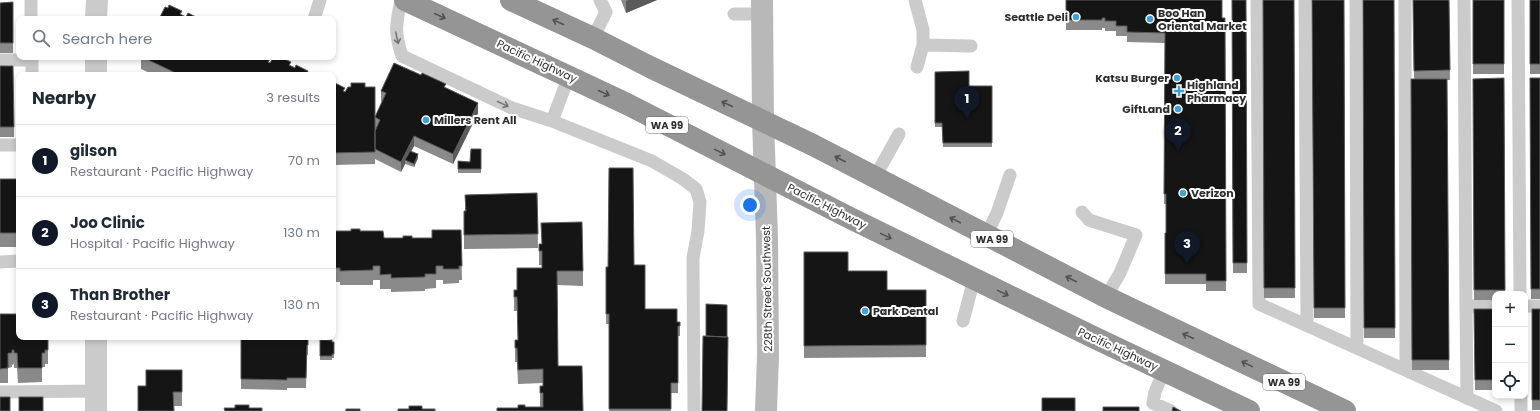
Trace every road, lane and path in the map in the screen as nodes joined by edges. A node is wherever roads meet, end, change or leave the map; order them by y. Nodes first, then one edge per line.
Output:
1 (31, 0) edge
2 (97, 0) edge
3 (320, 0) edge
4 (401, 0) edge
5 (405, 0) edge
6 (511, 0) edge
7 (600, 0) edge
8 (915, 0) edge
9 (1257, 0) edge
10 (1305, 0) edge
11 (1356, 0) edge
12 (1405, 0) edge
13 (1464, 0) edge
14 (1518, 0) edge
15 (762, 7) edge
16 (734, 14) dead end
17 (31, 16) edge
18 (96, 16) edge
19 (315, 16) edge
20 (593, 38) junction
21 (923, 45) junction
22 (971, 46) dead end
23 (16, 59) edge
24 (0, 60) edge
25 (32, 60) edge
26 (96, 60) edge
27 (917, 67) dead end
28 (32, 72) edge
29 (96, 72) edge
30 (569, 76) junction
31 (763, 120) junction
32 (552, 121) junction
33 (899, 134) dead end
34 (0, 145) edge
35 (16, 145) edge
36 (764, 174) junction
37 (1010, 175) dead end
38 (875, 177) junction
39 (1082, 212) dead end
40 (986, 236) junction
41 (0, 262) edge
42 (16, 262) edge
43 (974, 279) junction
44 (1520, 291) edge
45 (1106, 297) junction
46 (1466, 306) junction
47 (1492, 306) edge
48 (1528, 306) edge
49 (1540, 306) edge
50 (963, 321) dead end
51 (1307, 325) junction
52 (96, 340) edge
53 (1357, 348) junction
54 (1406, 370) junction
55 (1164, 371) junction
56 (0, 392) edge
57 (1466, 398) junction
58 (1521, 399) edge
59 (96, 401) edge
60 (1153, 407) edge
61 (694, 411) edge
62 (766, 411) edge
63 (1171, 411) edge
64 (1249, 411) edge
65 (1345, 411) edge
66 (1496, 411) edge
67 (1521, 411) edge

1 - 17 lane
2 - 18 street
3 - 19 lane
4 -> 32 lane
5 -> 30 highway, Pacific Highway / WA 99
20 -> 6 highway, WA 99
7 - 20 lane
8 - 21 lane
9 - 51 lane
10 - 51 lane
11 - 53 lane
12 - 54 lane
13 - 46 lane
14 - 44 lane
15 - 16 lane
15 - 31 street, 228th Street Southwest
31 -> 20 highway, WA 99
21 - 22 lane
21 - 27 lane
23 - 24 lane
25 - 28 lane
26 - 29 street
30 - 32 lane
30 -> 36 highway, Pacific Highway / WA 99
31 - 36 street, 228th Street Southwest
38 -> 31 highway, WA 99
32 - 61 lane
33 - 38 lane
34 - 35 lane
36 -> 43 highway, Pacific Highway / WA 99
36 - 62 street, 228th Street Southwest
37 - 40 lane
40 -> 38 highway, WA 99
39 - 45 lane
45 -> 40 highway, WA 99
41 - 42 lane
43 - 50 lane
43 -> 55 highway, Pacific Highway / WA 99
65 -> 45 highway, WA 99
46 - 47 lane
46 - 57 lane
48 - 49 lane
51 - 53 lane
52 - 59 street
53 - 54 lane
54 - 57 lane
55 - 60 lane
55 - 64 highway, Pacific Highway / WA 99
56 - 59 lane
57 - 66 lane
58 - 67 lane
60 - 63 lane

